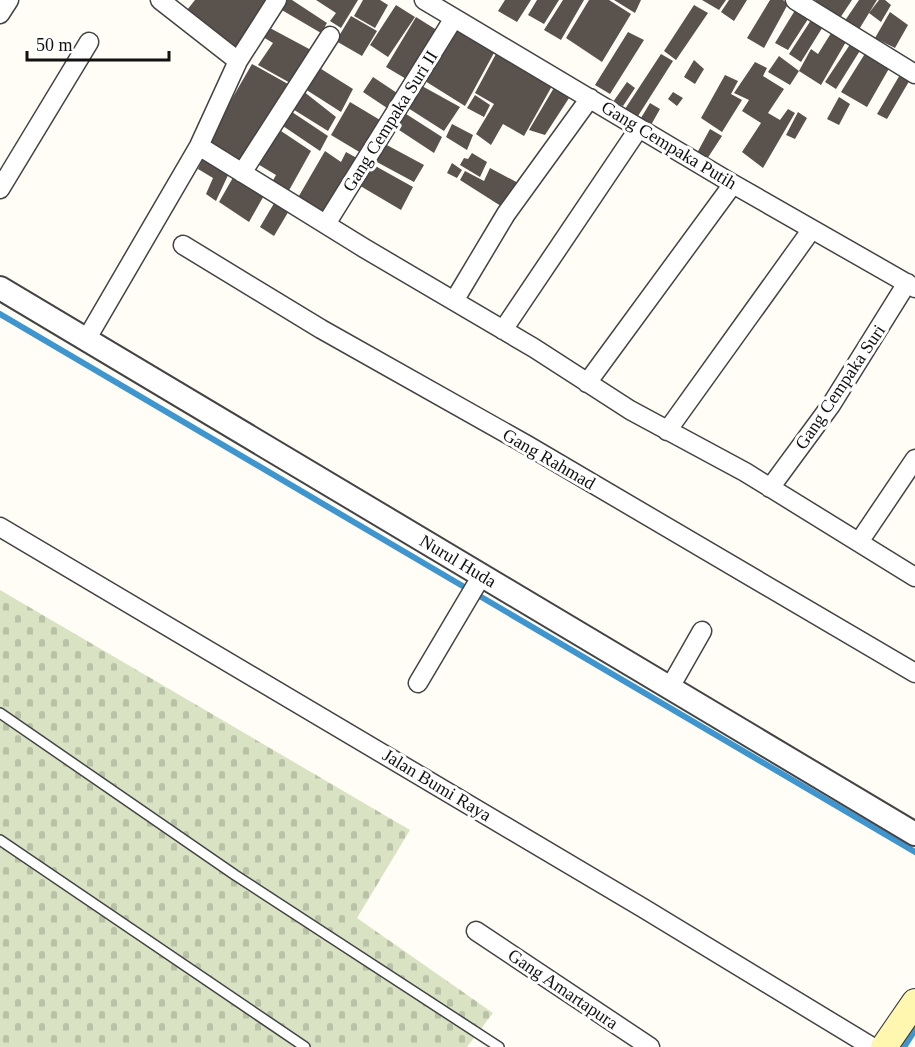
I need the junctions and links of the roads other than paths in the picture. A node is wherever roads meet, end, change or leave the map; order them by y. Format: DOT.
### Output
graph roads {
  1 [pos="9,0"];
  2 [pos="160,0"];
  3 [pos="277,0"];
  4 [pos="424,0"];
  5 [pos="795,0"];
  6 [pos="0,15"];
  7 [pos="454,18"];
  8 [pos="330,36"];
  9 [pos="89,42"];
  10 [pos="238,61"];
  11 [pos="915,74"];
  12 [pos="590,98"];
  13 [pos="639,128"];
  14 [pos="199,146"];
  15 [pos="242,173"];
  16 [pos="733,184"];
  17 [pos="0,189"];
  18 [pos="326,225"];
  19 [pos="812,229"];
  20 [pos="183,245"];
  21 [pos="911,286"];
  22 [pos="0,288"];
  23 [pos="454,301"];
  24 [pos="503,330"];
  25 [pos="86,340"];
  26 [pos="586,383"];
  27 [pos="667,431"];
  28 [pos="915,459"];
  29 [pos="770,488"];
  30 [pos="0,527"];
  31 [pos="859,542"];
  32 [pos="482,575"];
  33 [pos="915,577"];
  34 [pos="702,631"];
  35 [pos="915,673"];
  36 [pos="418,683"];
  37 [pos="669,689"];
  38 [pos="0,713"];
  39 [pos="915,834"];
  40 [pos="0,840"];
  41 [pos="476,931"];
  42 [pos="915,1002"];
  43 [pos="305,1047"];
  44 [pos="499,1047"];
  45 [pos="650,1047"];
  46 [pos="872,1047"];
  47 [pos="885,1047"];
  1 -- 6 [label="street"];
  2 -- 10 [label="street"];
  3 -- 10 [label="street"];
  4 -- 7 [label="street, Gang Cempaka Putih"];
  5 -- 11 [label="street"];
  7 -- 12 [label="street, Gang Cempaka Putih"];
  7 -- 18 [label="street, Gang Cempaka Suri II"];
  8 -- 15 [label="street"];
  9 -- 17 [label="street"];
  10 -- 14 [label="street"];
  12 -- 13 [label="street, Gang Cempaka Putih"];
  12 -- 23 [label="street"];
  13 -- 16 [label="street, Gang Cempaka Putih"];
  13 -- 24 [label="street"];
  14 -- 15 [label="street"];
  14 -- 25 [label="street"];
  15 -- 18 [label="street"];
  16 -- 19 [label="street, Gang Cempaka Putih"];
  16 -- 26 [label="street"];
  18 -- 23 [label="street"];
  19 -- 21 [label="street, Gang Cempaka Putih"];
  19 -- 27 [label="street"];
  20 -- 35 [label="street, Gang Rahmad"];
  21 -- 29 [label="street, Gang Cempaka Suri"];
  22 -- 25 [label="street, Nurul Huda"];
  23 -- 24 [label="street"];
  24 -- 26 [label="street"];
  25 -- 32 [label="street, Nurul Huda"];
  26 -- 27 [label="street"];
  27 -- 29 [label="street"];
  28 -- 31 [label="street"];
  29 -- 31 [label="street"];
  30 -- 46 [label="street, Jalan Bumi Raya"];
  31 -- 33 [label="street"];
  32 -- 36 [label="street"];
  32 -- 37 [label="street, Nurul Huda"];
  34 -- 37 [label="street"];
  37 -- 39 [label="street, Nurul Huda"];
  38 -- 44 [label="lane"];
  40 -- 43 [label="lane"];
  41 -- 45 [label="street, Gang Amartapura"];
  42 -- 47 [label="main road"];
}
